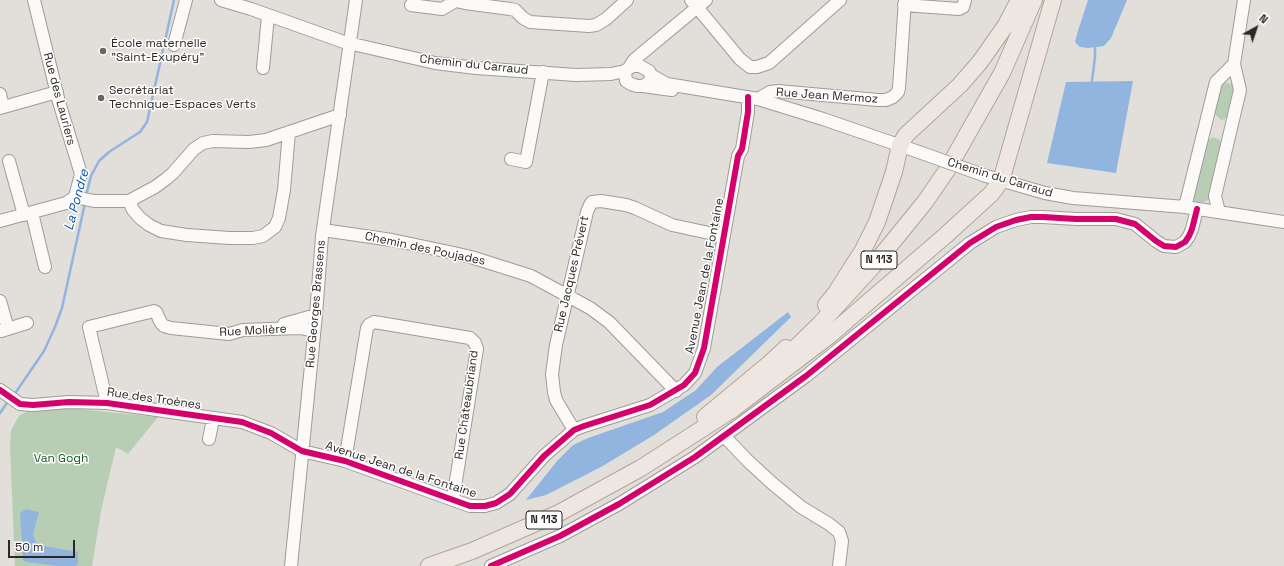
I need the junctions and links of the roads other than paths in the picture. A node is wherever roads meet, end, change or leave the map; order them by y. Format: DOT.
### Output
graph roads {
  1 [pos="34,0"];
  2 [pos="186,0"];
  3 [pos="221,0"];
  4 [pos="356,0"];
  5 [pos="627,0"];
  6 [pos="840,0"];
  7 [pos="965,0"];
  8 [pos="1019,0"];
  9 [pos="1034,0"];
  10 [pos="1053,0"];
  11 [pos="1244,0"];
  12 [pos="453,1"];
  13 [pos="698,3"];
  14 [pos="905,3"];
  15 [pos="411,5"];
  16 [pos="268,16"];
  17 [pos="664,36"];
  18 [pos="350,44"];
  19 [pos="174,45"];
  20 [pos="1234,64"];
  21 [pos="263,68"];
  22 [pos="627,69"];
  23 [pos="543,72"];
  24 [pos="650,73"];
  25 [pos="576,75"];
  26 [pos="631,84"];
  27 [pos="644,86"];
  28 [pos="57,92"];
  29 [pos="0,94"];
  30 [pos="724,94"];
  31 [pos="753,98"];
  32 [pos="2,108"];
  33 [pos="340,115"];
  34 [pos="289,132"];
  35 [pos="900,145"];
  36 [pos="511,159"];
  37 [pos="9,161"];
  38 [pos="994,178"];
  39 [pos="75,197"];
  40 [pos="129,201"];
  41 [pos="1191,208"];
  42 [pos="1219,212"];
  43 [pos="28,214"];
  44 [pos="0,221"];
  45 [pos="1284,222"];
  46 [pos="323,230"];
  47 [pos="724,236"];
  48 [pos="44,267"];
  49 [pos="568,295"];
  50 [pos="0,300"];
  51 [pos="316,315"];
  52 [pos="27,323"];
  53 [pos="275,329"];
  54 [pos="4,330"];
  55 [pos="314,331"];
  56 [pos="676,391"];
  57 [pos="2,392"];
  58 [pos="107,403"];
  59 [pos="213,419"];
  60 [pos="574,430"];
  61 [pos="724,436"];
  62 [pos="209,439"];
  63 [pos="302,451"];
  64 [pos="652,460"];
  65 [pos="345,461"];
  66 [pos="453,499"];
  67 [pos="291,566"];
  68 [pos="429,566"];
  69 [pos="491,566"];
  70 [pos="840,566"];
  1 -- 28 [label="street, Rue des Lauriers"];
  2 -- 19 [label="street"];
  3 -- 16 [label="street, Chemin du Carraud"];
  4 -- 18 [label="street, Rue Georges Brassens"];
  5 -- 12 [label="street"];
  6 -- 13 [label="street"];
  7 -- 14 [label="street"];
  8 -- 35 [label="main road"];
  9 -- 64 [label="main road, N 113"];
  10 -- 38 [label="main road"];
  11 -- 20 [label="street"];
  12 -- 15 [label="street"];
  13 -- 17 [label="street"];
  14 -- 31 [label="street, Rue Jean Mermoz"];
  16 -- 18 [label="street, Chemin du Carraud"];
  16 -- 21 [label="street"];
  17 -- 22 [label="street"];
  17 -- 24 [label="street"];
  18 -- 23 [label="street, Chemin du Carraud"];
  18 -- 33 [label="street, Rue Georges Brassens"];
  20 -- 41 [label="street"];
  20 -- 42 [label="street"];
  22 -- 24 [label="street, Chemin du Carraud"];
  22 -- 25 [label="street, Chemin du Carraud"];
  22 -- 26 [label="street"];
  23 -- 25 [label="street, Chemin du Carraud"];
  23 -- 36 [label="street"];
  24 -- 27 [label="street"];
  24 -- 30 [label="street, Chemin du Carraud"];
  25 -- 26 [label="street, Chemin du Carraud"];
  26 -- 27 [label="street, Chemin du Carraud"];
  27 -- 30 [label="street, Chemin du Carraud"];
  28 -- 32 [label="street"];
  28 -- 39 [label="street, Rue des Lauriers"];
  29 -- 32 [label="street"];
  30 -- 31 [label="street, Chemin du Carraud"];
  31 -- 35 [label="street, Chemin du Carraud"];
  31 -- 47 [label="street, Avenue Jean de la Fontaine"];
  33 -- 34 [label="street"];
  33 -- 46 [label="street, Rue Georges Brassens"];
  34 -- 40 [label="street"];
  34 -- 40 [label="street"];
  35 -- 38 [label="street, Chemin du Carraud, bridge"];
  35 -- 64 [label="main road"];
  37 -- 43 [label="street"];
  38 -- 41 [label="street, Chemin du Carraud"];
  38 -- 64 [label="main road"];
  39 -- 40 [label="street"];
  39 -- 43 [label="street"];
  41 -- 42 [label="street, Chemin du Carraud"];
  41 -- 61 [label="street"];
  42 -- 45 [label="street, Chemin du Carraud"];
  43 -- 44 [label="street"];
  43 -- 48 [label="street"];
  46 -- 49 [label="street, Chemin des Poujades"];
  46 -- 51 [label="street, Rue Georges Brassens"];
  47 -- 49 [label="street, Rue Jacques Prévert"];
  47 -- 56 [label="street, Avenue Jean de la Fontaine"];
  49 -- 56 [label="street, Chemin des Poujades"];
  49 -- 60 [label="street, Rue Jacques Prévert"];
  50 -- 54 [label="street"];
  51 -- 53 [label="street"];
  51 -- 55 [label="street, Rue Georges Brassens"];
  52 -- 54 [label="street"];
  53 -- 55 [label="street, Rue Molière"];
  53 -- 58 [label="street, Rue Molière"];
  55 -- 63 [label="street, Rue Georges Brassens"];
  56 -- 60 [label="street, Avenue Jean de la Fontaine"];
  57 -- 58 [label="street, Rue des Troènes"];
  58 -- 59 [label="street, Rue des Troènes"];
  59 -- 62 [label="street"];
  59 -- 63 [label="street, Rue des Troènes"];
  60 -- 66 [label="street, Avenue Jean de la Fontaine"];
  61 -- 69 [label="street"];
  61 -- 70 [label="street"];
  63 -- 65 [label="street, Avenue Jean de la Fontaine"];
  63 -- 67 [label="street, Rue Georges Brassens"];
  64 -- 68 [label="main road, N 113"];
  65 -- 66 [label="street, Avenue Jean de la Fontaine"];
  65 -- 66 [label="street, Rue Châteaubriand"];
}
